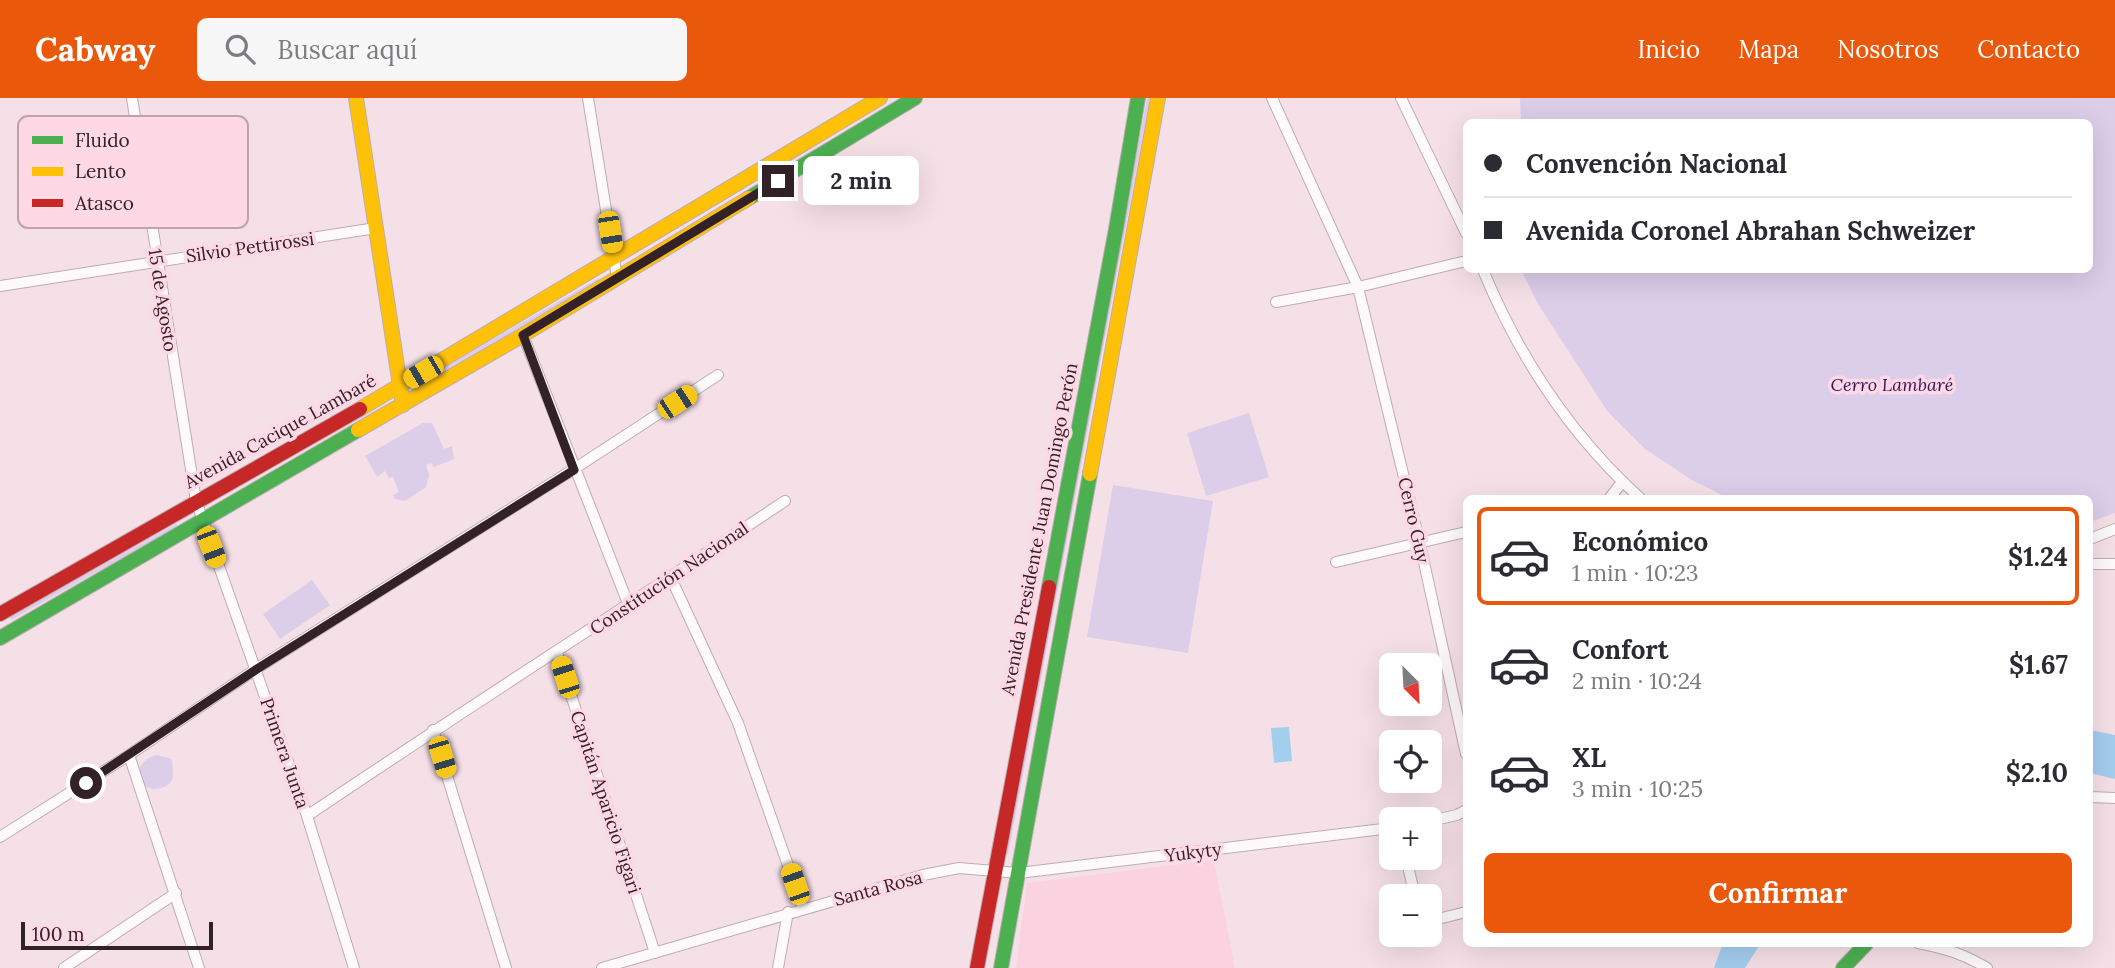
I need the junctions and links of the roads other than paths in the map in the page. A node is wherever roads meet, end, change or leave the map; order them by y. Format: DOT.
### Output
graph roads {
  1 [pos="132,98"];
  2 [pos="356,98"];
  3 [pos="588,98"];
  4 [pos="880,98"];
  5 [pos="915,98"];
  6 [pos="1138,98"];
  7 [pos="1158,98"];
  8 [pos="1272,98"];
  9 [pos="1401,98"];
  10 [pos="135,116"];
  11 [pos="1463,227"];
  12 [pos="152,228"];
  13 [pos="376,228"];
  14 [pos="1116,229"];
  15 [pos="1134,236"];
  16 [pos="614,258"];
  17 [pos="157,261"];
  18 [pos="1463,262"];
  19 [pos="1484,273"];
  20 [pos="617,278"];
  21 [pos="0,286"];
  22 [pos="1358,287"];
  23 [pos="1276,302"];
  24 [pos="523,335"];
  25 [pos="718,375"];
  26 [pos="400,386"];
  27 [pos="403,405"];
  28 [pos="574,470"];
  29 [pos="1622,482"];
  30 [pos="1612,495"];
  31 [pos="1637,495"];
  32 [pos="195,501"];
  33 [pos="785,501"];
  34 [pos="201,523"];
  35 [pos="2115,529"];
  36 [pos="1463,533"];
  37 [pos="2093,538"];
  38 [pos="1420,544"];
  39 [pos="1336,562"];
  40 [pos="2093,564"];
  41 [pos="2115,564"];
  42 [pos="671,578"];
  43 [pos="629,606"];
  44 [pos="0,614"];
  45 [pos="0,638"];
  46 [pos="557,652"];
  47 [pos="257,669"];
  48 [pos="433,730"];
  49 [pos="1463,740"];
  50 [pos="129,755"];
  51 [pos="2093,797"];
  52 [pos="2115,798"];
  53 [pos="1463,812"];
  54 [pos="307,816"];
  55 [pos="1442,818"];
  56 [pos="1379,829"];
  57 [pos="0,837"];
  58 [pos="995,870"];
  59 [pos="1019,873"];
  60 [pos="176,893"];
  61 [pos="803,908"];
  62 [pos="788,912"];
  63 [pos="1463,913"];
  64 [pos="1442,918"];
  65 [pos="1863,947"];
  66 [pos="1939,947"];
  67 [pos="655,953"];
  68 [pos="64,968"];
  69 [pos="199,968"];
  70 [pos="354,968"];
  71 [pos="506,968"];
  72 [pos="602,968"];
  73 [pos="778,968"];
  74 [pos="977,968"];
  75 [pos="1001,968"];
  76 [pos="1843,968"];
  77 [pos="1987,968"];
  1 -- 10 [label="street, 15 de Agosto"];
  2 -- 13 [label="main road"];
  3 -- 16 [label="street"];
  4 -- 16 [label="main road, Avenida Cacique Lambaré"];
  5 -- 20 [label="main road"];
  6 -- 14 [label="main road, Avenida Presidente Juan Domingo Perón"];
  7 -- 15 [label="main road"];
  8 -- 22 [label="street, Cerro Guy"];
  9 -- 11 [label="street"];
  12 -- 17 [label="street, 15 de Agosto"];
  13 -- 17 [label="street, Silvio Pettirossi"];
  13 -- 26 [label="main road"];
  14 -- 15 [label="main road"];
  14 -- 58 [label="main road, Avenida Presidente Juan Domingo Perón"];
  15 -- 59 [label="main road"];
  16 -- 20 [label="street"];
  16 -- 26 [label="main road, Avenida Cacique Lambaré"];
  17 -- 21 [label="street, Silvio Pettirossi"];
  17 -- 32 [label="street, 15 de Agosto"];
  18 -- 22 [label="street"];
  19 -- 29 [label="street"];
  20 -- 24 [label="main road"];
  22 -- 23 [label="street"];
  22 -- 38 [label="street, Cerro Guy"];
  24 -- 27 [label="main road"];
  24 -- 28 [label="street"];
  25 -- 28 [label="street"];
  26 -- 27 [label="main road"];
  26 -- 32 [label="main road, Avenida Cacique Lambaré"];
  27 -- 34 [label="main road"];
  28 -- 43 [label="street"];
  28 -- 47 [label="street"];
  29 -- 30 [label="street"];
  29 -- 31 [label="street"];
  32 -- 34 [label="street, Primera Junta"];
  32 -- 44 [label="main road, Avenida Cacique Lambaré"];
  33 -- 42 [label="street, Constitución Nacional"];
  34 -- 45 [label="main road"];
  34 -- 47 [label="street, Primera Junta"];
  35 -- 37 [label="street"];
  36 -- 38 [label="street"];
  38 -- 39 [label="street"];
  38 -- 49 [label="street, Cerro Guy"];
  40 -- 41 [label="street"];
  42 -- 43 [label="street, Constitución Nacional"];
  42 -- 61 [label="street"];
  43 -- 46 [label="street, Constitución Nacional"];
  46 -- 48 [label="street, Constitución Nacional"];
  46 -- 67 [label="street, Capitán Aparicio Figari"];
  47 -- 50 [label="street"];
  47 -- 54 [label="street, Primera Junta"];
  48 -- 54 [label="street, Constitución Nacional"];
  48 -- 71 [label="street"];
  50 -- 57 [label="street"];
  50 -- 60 [label="street"];
  51 -- 52 [label="street"];
  53 -- 55 [label="street"];
  54 -- 70 [label="street, Primera Junta"];
  56 -- 59 [label="street, Yukyty"];
  58 -- 59 [label="street, Yukyty"];
  58 -- 61 [label="street, Santa Rosa"];
  58 -- 74 [label="main road, Avenida Presidente Juan Domingo Perón"];
  59 -- 75 [label="main road"];
  60 -- 68 [label="street"];
  60 -- 69 [label="street"];
  61 -- 62 [label="street, Santa Rosa"];
  62 -- 67 [label="street, Santa Rosa"];
  62 -- 73 [label="street"];
  63 -- 64 [label="street"];
  65 -- 76 [label="main road"];
  66 -- 77 [label="street"];
  67 -- 72 [label="street, Santa Rosa"];
}
